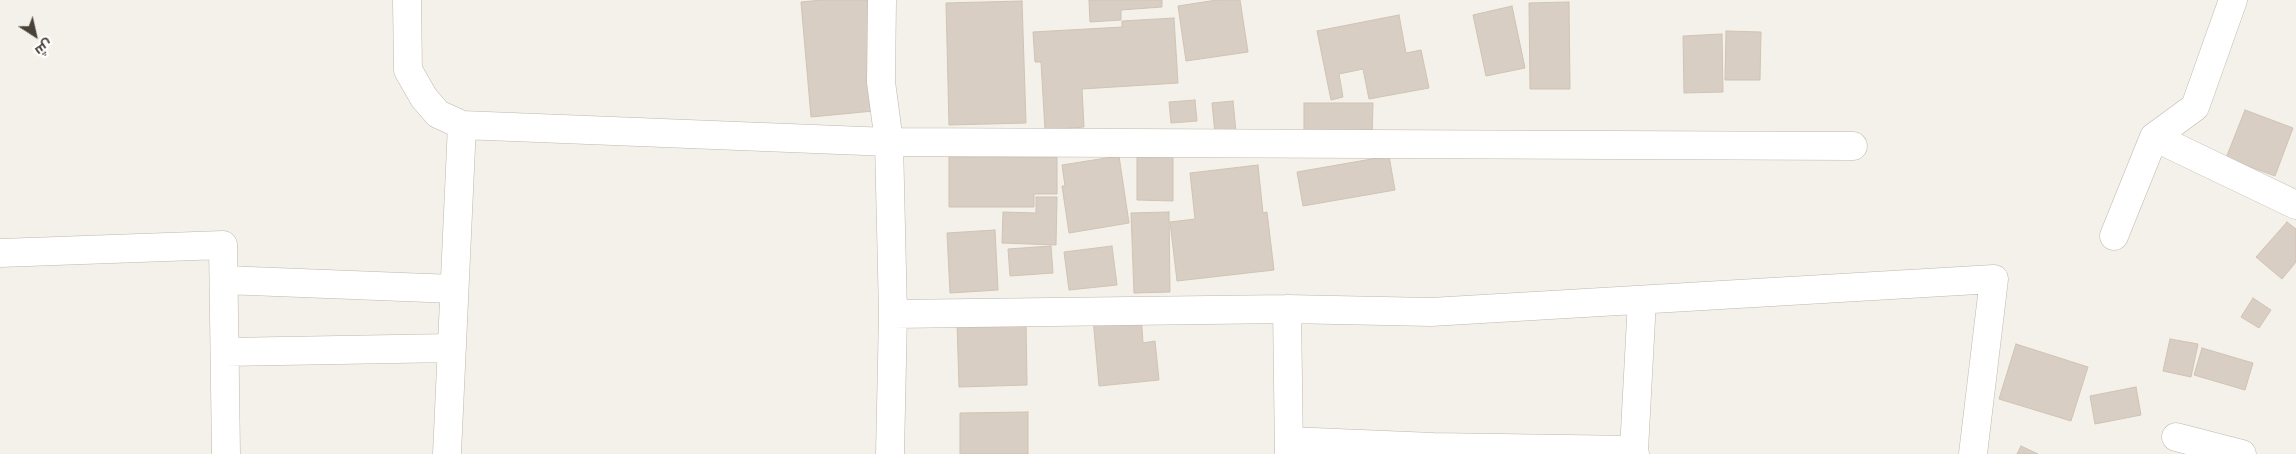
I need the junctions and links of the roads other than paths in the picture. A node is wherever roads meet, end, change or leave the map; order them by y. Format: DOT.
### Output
graph roads {
  1 [pos="406,0"];
  2 [pos="882,0"];
  3 [pos="2233,0"];
  4 [pos="462,124"];
  5 [pos="2154,137"];
  6 [pos="889,142"];
  7 [pos="1853,146"];
  8 [pos="2296,205"];
  9 [pos="2114,236"];
  10 [pos="0,253"];
  11 [pos="224,280"];
  12 [pos="454,289"];
  13 [pos="1642,300"];
  14 [pos="1286,309"];
  15 [pos="893,314"];
  16 [pos="452,348"];
  17 [pos="225,352"];
  18 [pos="2176,436"];
  19 [pos="1289,448"];
  20 [pos="1634,452"];
  21 [pos="226,454"];
  22 [pos="447,454"];
  23 [pos="890,454"];
  24 [pos="1974,454"];
  25 [pos="2242,454"];
  1 -- 4 [label="street"];
  2 -- 6 [label="street"];
  3 -- 5 [label="street"];
  4 -- 6 [label="street"];
  4 -- 12 [label="street"];
  5 -- 8 [label="street"];
  5 -- 9 [label="street"];
  6 -- 7 [label="street"];
  6 -- 15 [label="street"];
  10 -- 11 [label="street"];
  11 -- 12 [label="street"];
  11 -- 17 [label="street"];
  12 -- 16 [label="street"];
  13 -- 14 [label="street"];
  13 -- 20 [label="street"];
  13 -- 24 [label="street"];
  14 -- 15 [label="street"];
  14 -- 19 [label="street"];
  15 -- 23 [label="street"];
  16 -- 17 [label="street"];
  16 -- 22 [label="street"];
  17 -- 21 [label="street"];
  18 -- 25 [label="street"];
  19 -- 20 [label="street"];
}
